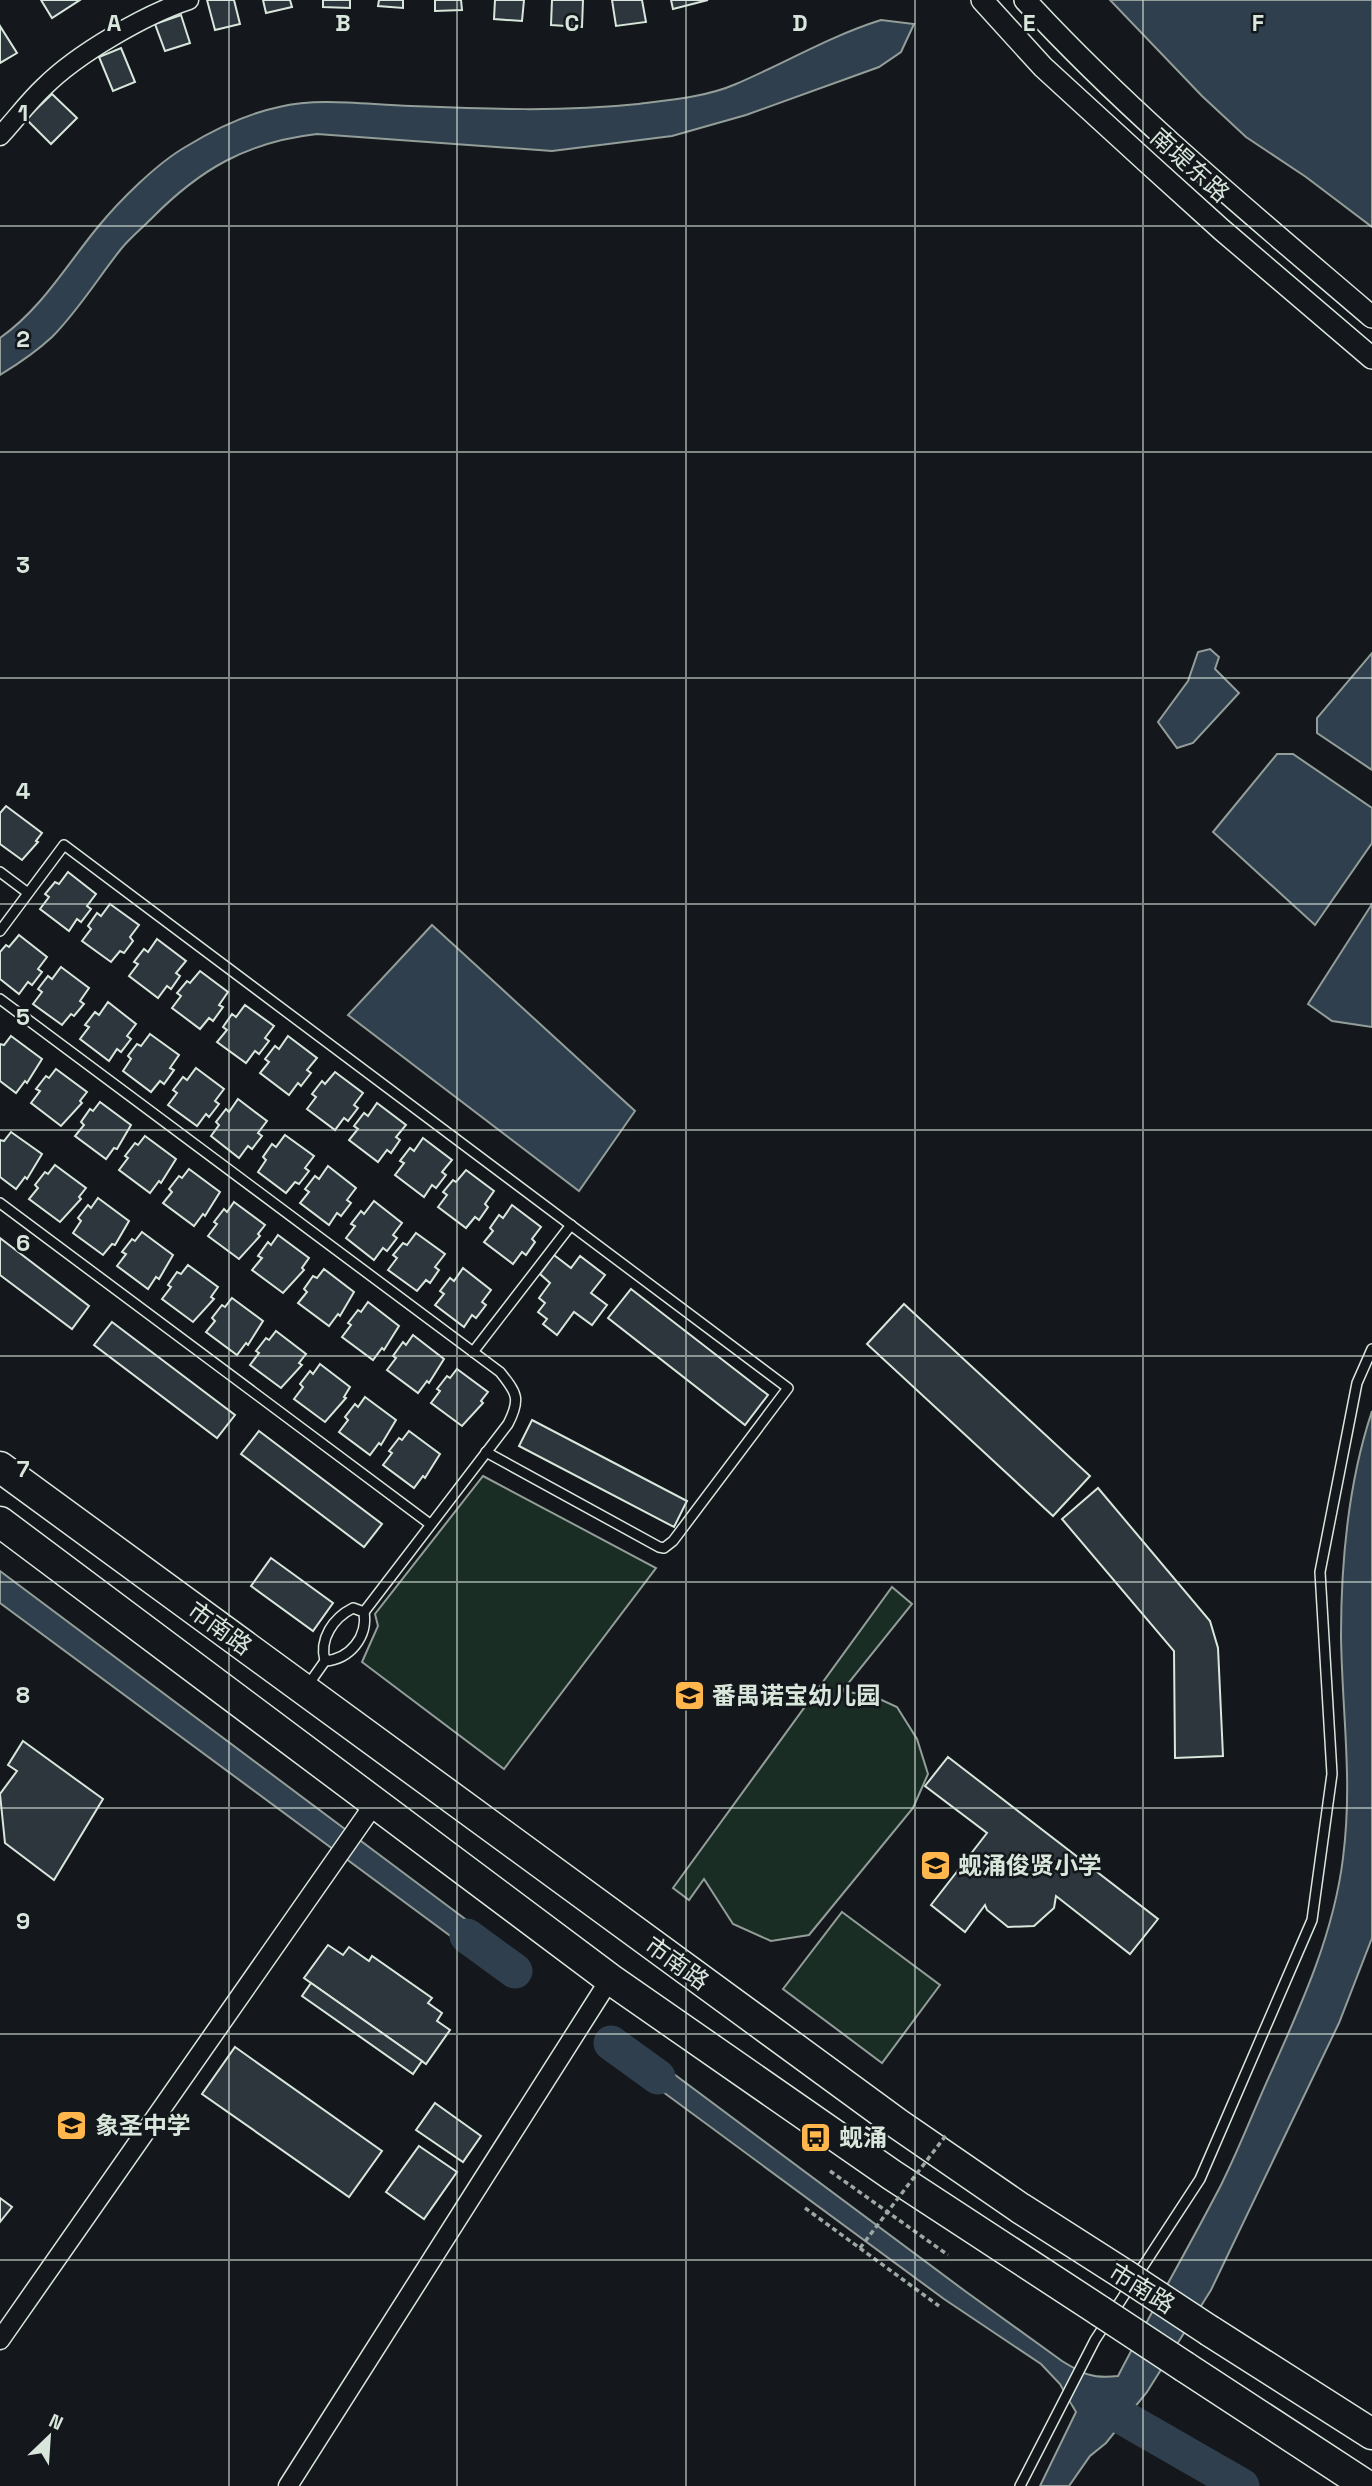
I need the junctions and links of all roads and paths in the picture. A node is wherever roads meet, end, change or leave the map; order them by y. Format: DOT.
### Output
graph roads {
  1 [pos="189,0"];
  2 [pos="982,0"];
  3 [pos="1025,0"];
  4 [pos="0,136"];
  5 [pos="1372,317"];
  6 [pos="1372,358"];
  7 [pos="0,872"];
  8 [pos="28,893"];
  9 [pos="0,931"];
  10 [pos="0,999"];
  11 [pos="0,1203"];
  12 [pos="571,1225"];
  13 [pos="1372,1349"];
  14 [pos="473,1352"];
  15 [pos="486,1452"];
  16 [pos="0,1467"];
  17 [pos="0,1522"];
  18 [pos="430,1524"];
  19 [pos="364,1612"];
  20 [pos="325,1661"];
  21 [pos="304,1690"];
  22 [pos="366,1815"];
  23 [pos="610,1979"];
  24 [pos="947,2134"];
  25 [pos="830,2171"];
  26 [pos="805,2208"];
  27 [pos="887,2212"];
  28 [pos="860,2248"];
  29 [pos="948,2255"];
  30 [pos="939,2306"];
  31 [pos="0,2340"];
  32 [pos="1372,2434"];
  33 [pos="288,2486"];
  34 [pos="1020,2486"];
  35 [pos="1367,2486"];
  1 -- 4 [label="street"];
  2 -- 6 [label="street, 南堤东路"];
  3 -- 5 [label="street, 南堤东路"];
  7 -- 8 [label="lane"];
  8 -- 9 [label="lane"];
  8 -- 12 [label="lane"];
  10 -- 14 [label="lane"];
  11 -- 18 [label="lane"];
  12 -- 14 [label="lane"];
  12 -- 15 [label="lane"];
  13 -- 34 [label="lane"];
  14 -- 15 [label="lane"];
  15 -- 18 [label="lane"];
  16 -- 21 [label="highway, 市南路"];
  17 -- 22 [label="highway, 市南路"];
  18 -- 19 [label="lane"];
  19 -- 20 [label="lane"];
  19 -- 20 [label="lane"];
  20 -- 21 [label="lane"];
  21 -- 32 [label="highway, 市南路, bridge"];
  22 -- 23 [label="highway, 市南路"];
  22 -- 31 [label="street"];
  23 -- 33 [label="street"];
  23 -- 35 [label="highway, 市南路, bridge"];
  24 -- 27 [label="path, bridge"];
  25 -- 27 [label="path"];
  26 -- 28 [label="path"];
  27 -- 28 [label="path, bridge"];
  27 -- 29 [label="path"];
  28 -- 30 [label="path"];
}
